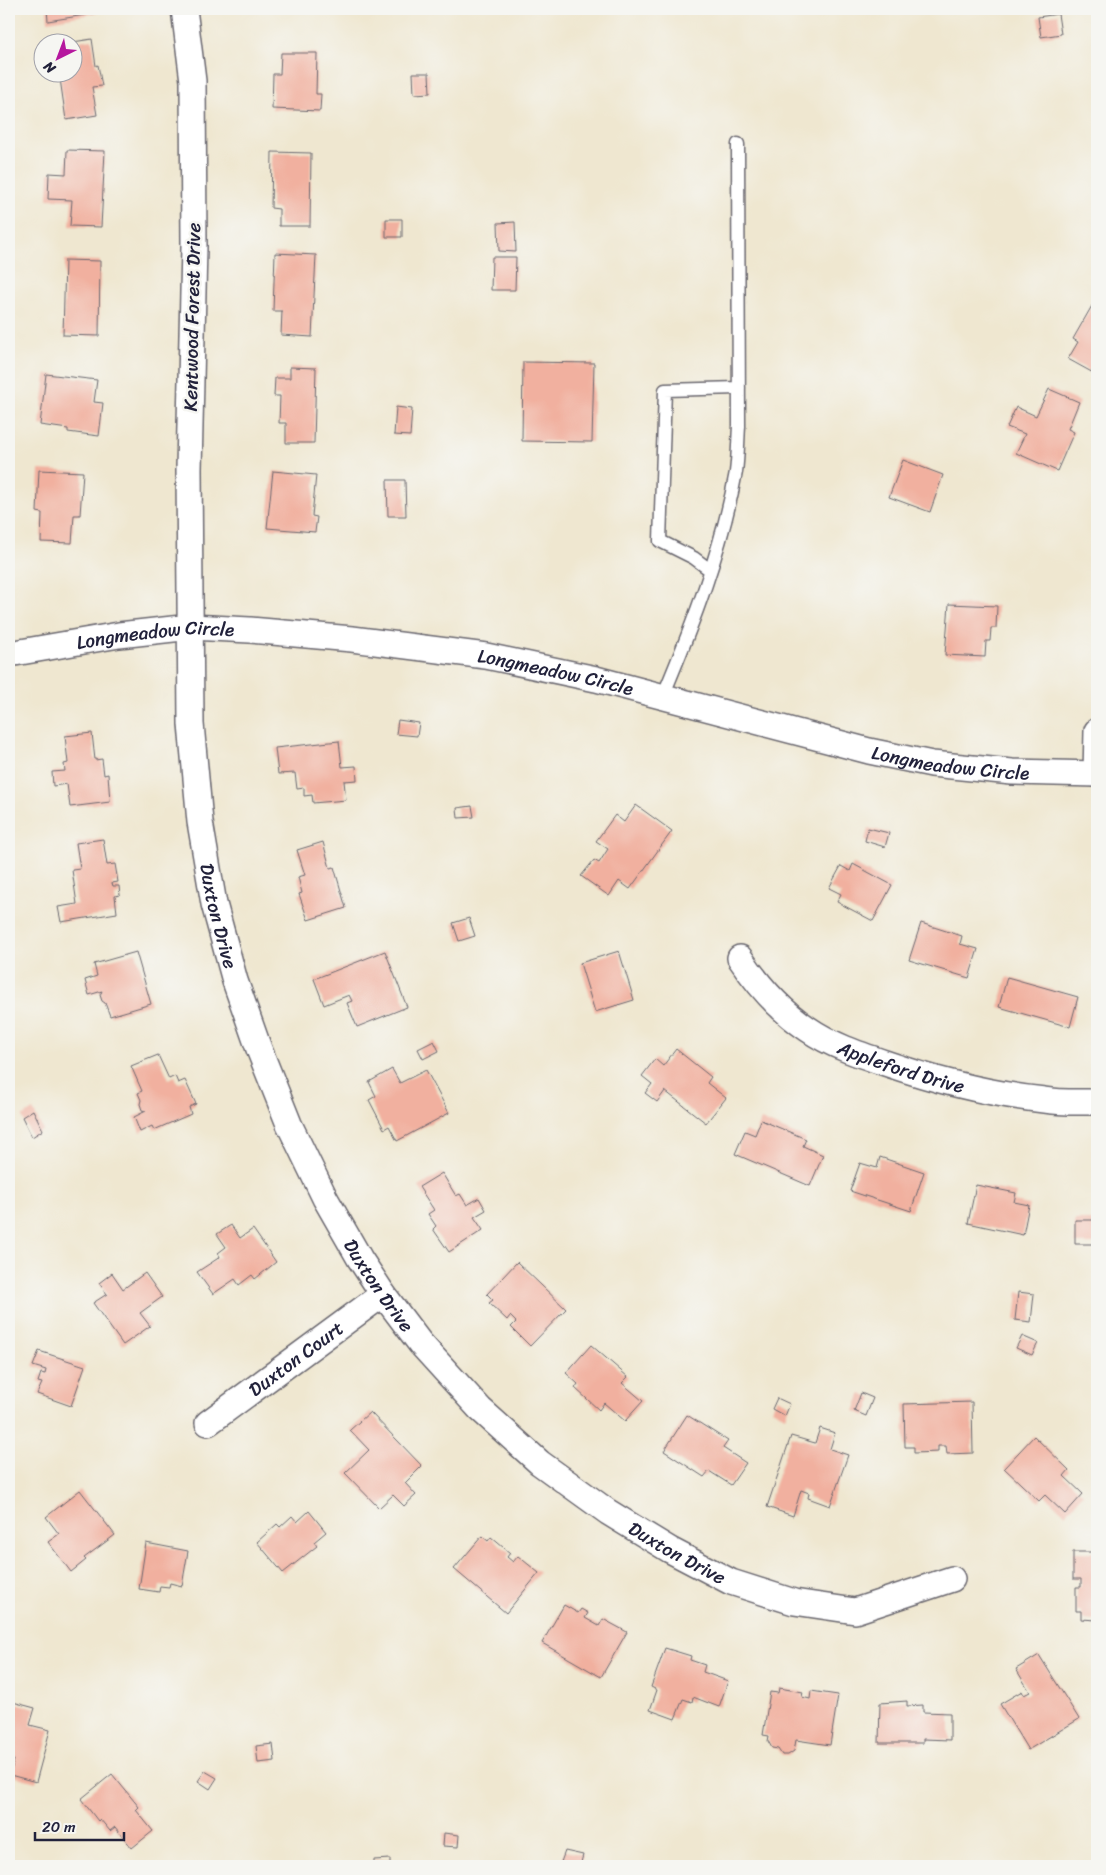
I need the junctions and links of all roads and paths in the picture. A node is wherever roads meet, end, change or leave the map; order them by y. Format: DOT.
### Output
graph roads {
  1 [pos="184,9"];
  2 [pos="738,144"];
  3 [pos="739,388"];
  4 [pos="710,570"];
  5 [pos="191,626"];
  6 [pos="9,654"];
  7 [pos="663,696"];
  8 [pos="1097,731"];
  9 [pos="1097,774"];
  10 [pos="740,958"];
  11 [pos="1097,1102"];
  12 [pos="383,1294"];
  13 [pos="208,1423"];
  14 [pos="952,1579"];
  1 -- 5 [label="street, Kentwood Forest Drive"];
  2 -- 3 [label="lane"];
  3 -- 4 [label="lane"];
  3 -- 4 [label="lane"];
  4 -- 7 [label="lane"];
  5 -- 6 [label="street, Longmeadow Circle"];
  5 -- 7 [label="street, Longmeadow Circle"];
  5 -- 12 [label="street, Duxton Drive"];
  7 -- 9 [label="street, Longmeadow Circle"];
  8 -- 9 [label="street"];
  10 -- 11 [label="street, Appleford Drive"];
  12 -- 13 [label="street, Duxton Court"];
  12 -- 14 [label="street, Duxton Drive"];
}
